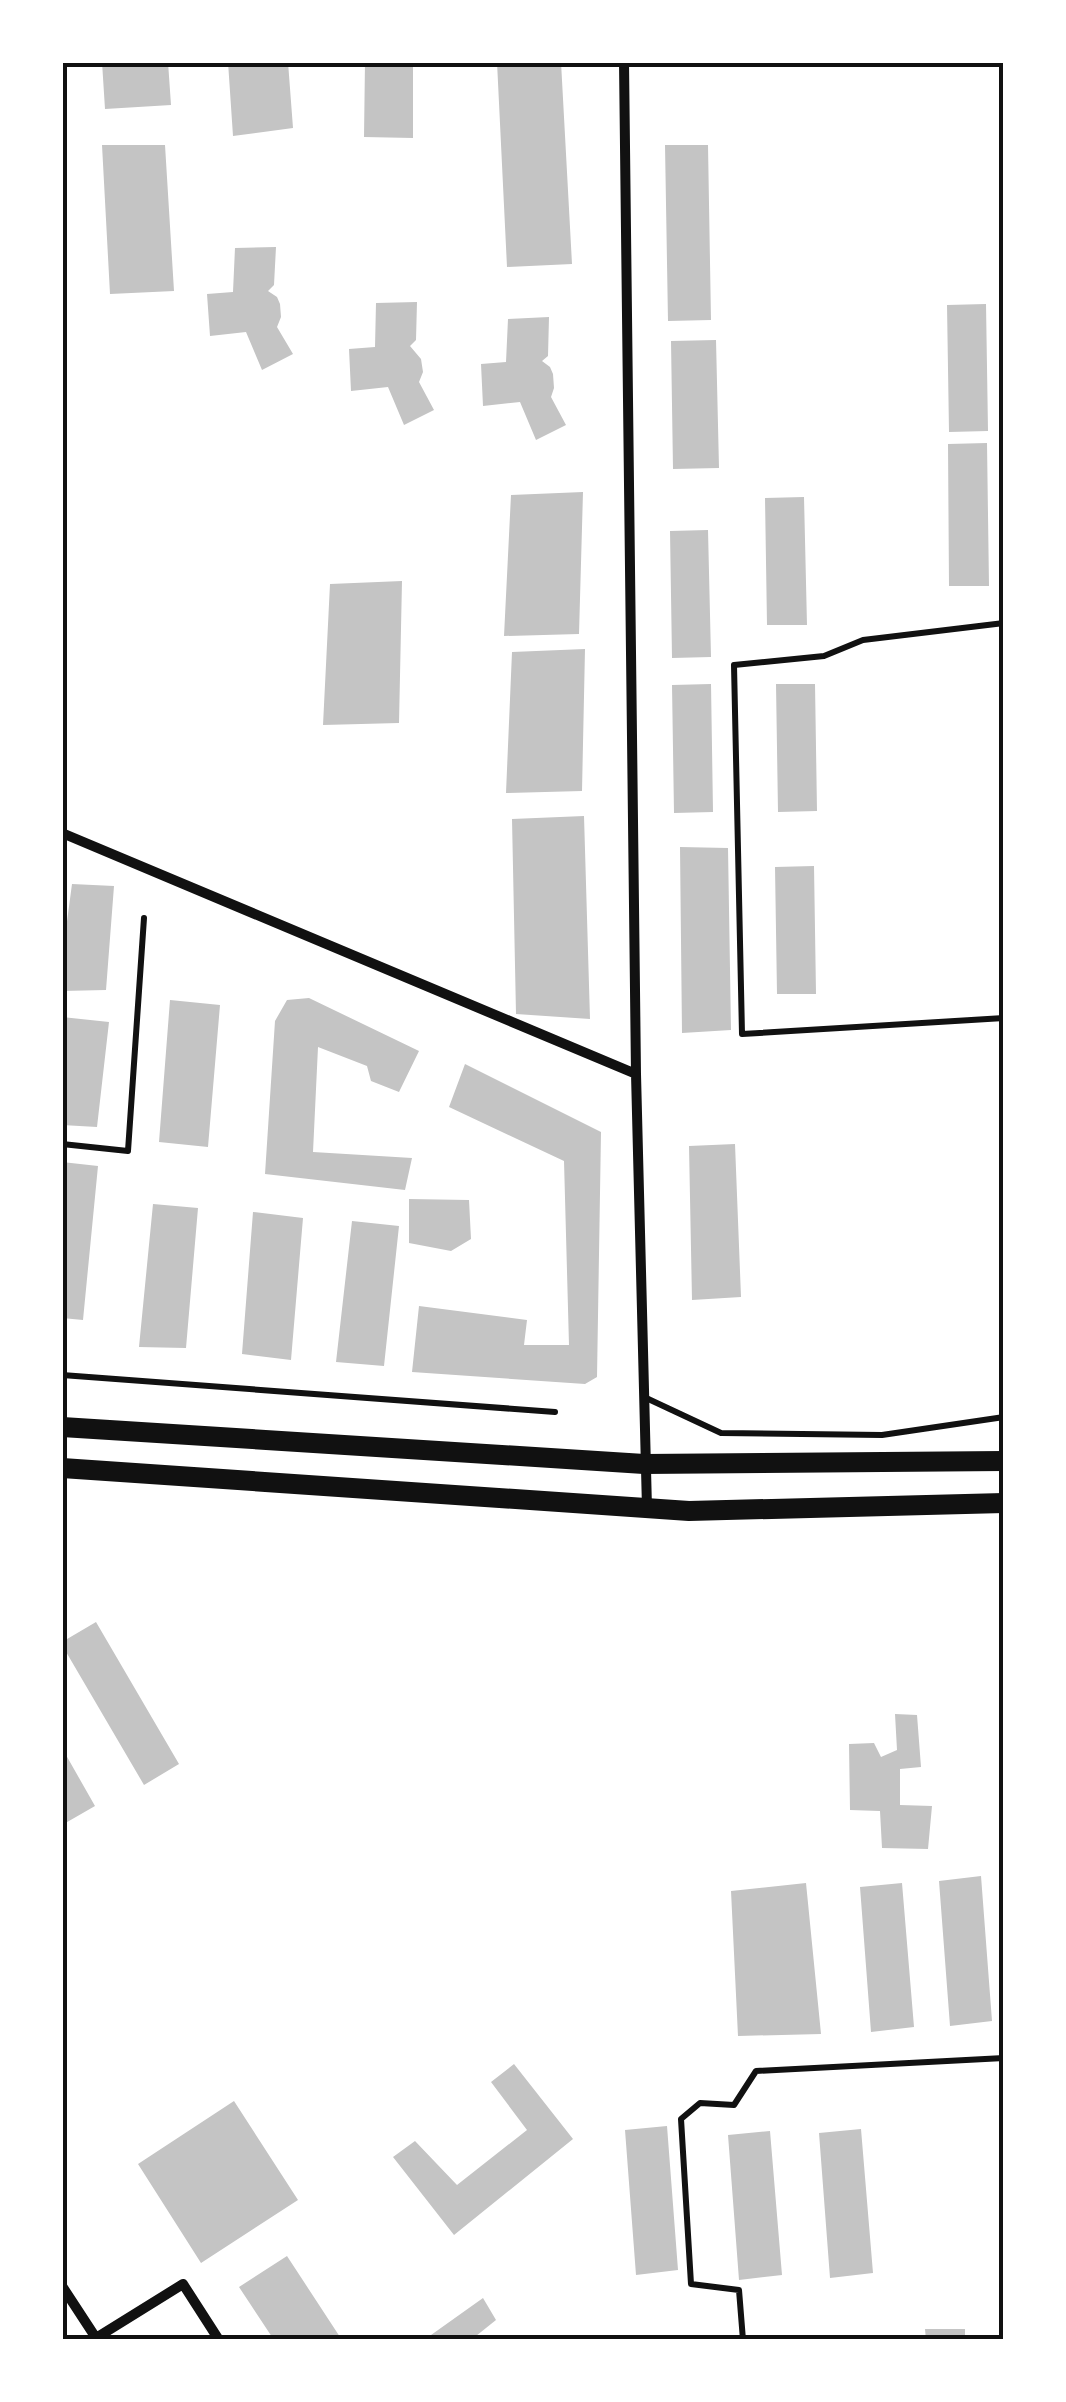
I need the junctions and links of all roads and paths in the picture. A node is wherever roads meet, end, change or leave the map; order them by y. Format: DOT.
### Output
graph roads {
  1 [pos="624,62"];
  2 [pos="1004,623"];
  3 [pos="62,833"];
  4 [pos="144,918"];
  5 [pos="1004,1018"];
  6 [pos="636,1074"];
  7 [pos="62,1144"];
  8 [pos="62,1375"];
  9 [pos="643,1397"];
  10 [pos="554,1412"];
  11 [pos="1004,1418"];
  12 [pos="62,1427"];
  13 [pos="1004,1461"];
  14 [pos="644,1464"];
  15 [pos="62,1468"];
  16 [pos="1004,1503"];
  17 [pos="647,1508"];
  18 [pos="1004,2058"];
  19 [pos="62,2286"];
  20 [pos="96,2339"];
  21 [pos="220,2340"];
  22 [pos="744,2340"];
  1 -- 6 [label="street"];
  2 -- 5 [label="lane"];
  3 -- 6 [label="street"];
  4 -- 7 [label="lane"];
  6 -- 9 [label="street"];
  8 -- 10 [label="lane"];
  9 -- 11 [label="lane"];
  9 -- 14 [label="street"];
  12 -- 14 [label="main road"];
  13 -- 14 [label="main road"];
  14 -- 17 [label="street"];
  15 -- 17 [label="main road"];
  16 -- 17 [label="main road"];
  18 -- 22 [label="lane"];
  19 -- 20 [label="street"];
  20 -- 21 [label="street"];
}
